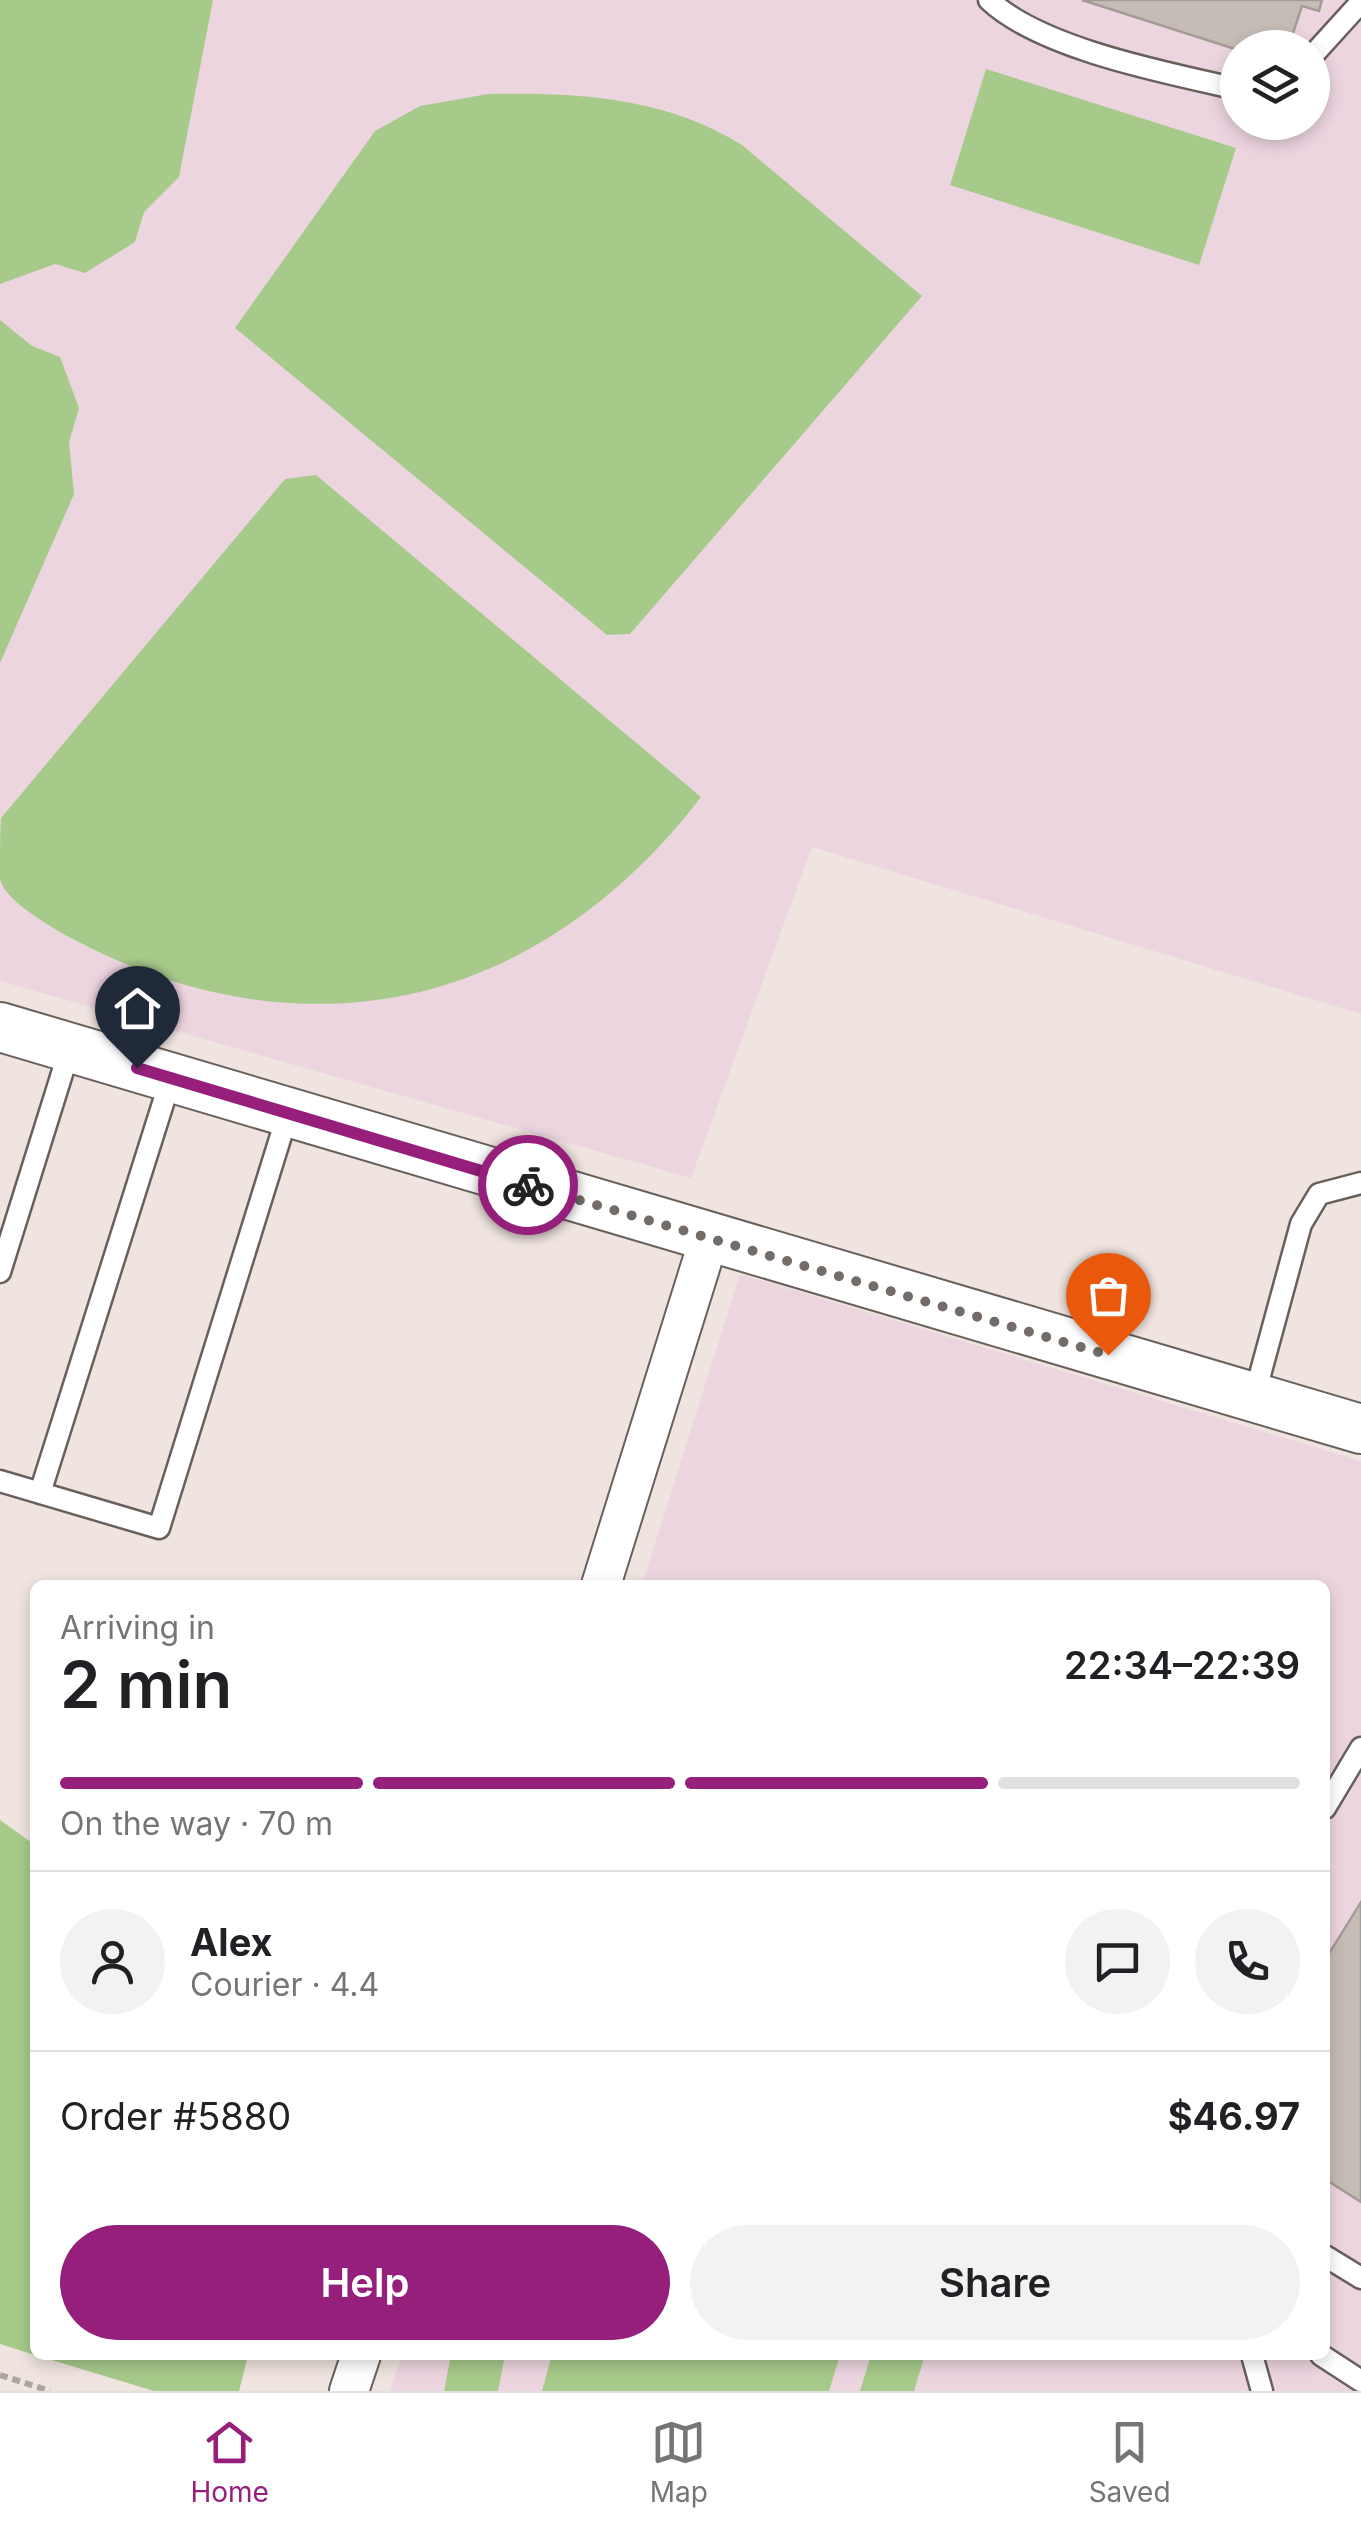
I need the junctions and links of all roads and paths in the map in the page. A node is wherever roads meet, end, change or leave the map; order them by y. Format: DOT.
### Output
graph roads {
  1 [pos="989,0"];
  2 [pos="1361,2"];
  3 [pos="1330,36"];
  4 [pos="1220,85"];
  5 [pos="0,1027"];
  6 [pos="70,1048"];
  7 [pos="171,1078"];
  8 [pos="288,1113"];
  9 [pos="1361,1182"];
  10 [pos="709,1239"];
  11 [pos="0,1272"];
  12 [pos="1254,1397"];
  13 [pos="1361,1428"];
  14 [pos="0,1481"];
  15 [pos="40,1493"];
  16 [pos="603,1580"];
  17 [pos="1361,1748"];
  18 [pos="1330,1800"];
  19 [pos="1330,2259"];
  20 [pos="1361,2278"];
  21 [pos="358,2360"];
  22 [pos="1253,2360"];
  23 [pos="1328,2360"];
  24 [pos="0,2375"];
  25 [pos="1361,2382"];
  26 [pos="50,2391"];
  27 [pos="349,2391"];
  28 [pos="1262,2391"];
  1 -- 4 [label="lane"];
  2 -- 3 [label="lane"];
  5 -- 6 [label="street"];
  6 -- 7 [label="street"];
  6 -- 11 [label="lane"];
  7 -- 8 [label="street"];
  7 -- 15 [label="lane"];
  8 -- 10 [label="street"];
  8 -- 15 [label="lane"];
  9 -- 12 [label="lane"];
  10 -- 12 [label="street"];
  10 -- 16 [label="street"];
  12 -- 13 [label="street"];
  14 -- 15 [label="lane"];
  17 -- 18 [label="lane"];
  19 -- 20 [label="lane"];
  21 -- 27 [label="street"];
  22 -- 28 [label="lane"];
  23 -- 25 [label="lane"];
  24 -- 26 [label="path"];
}
